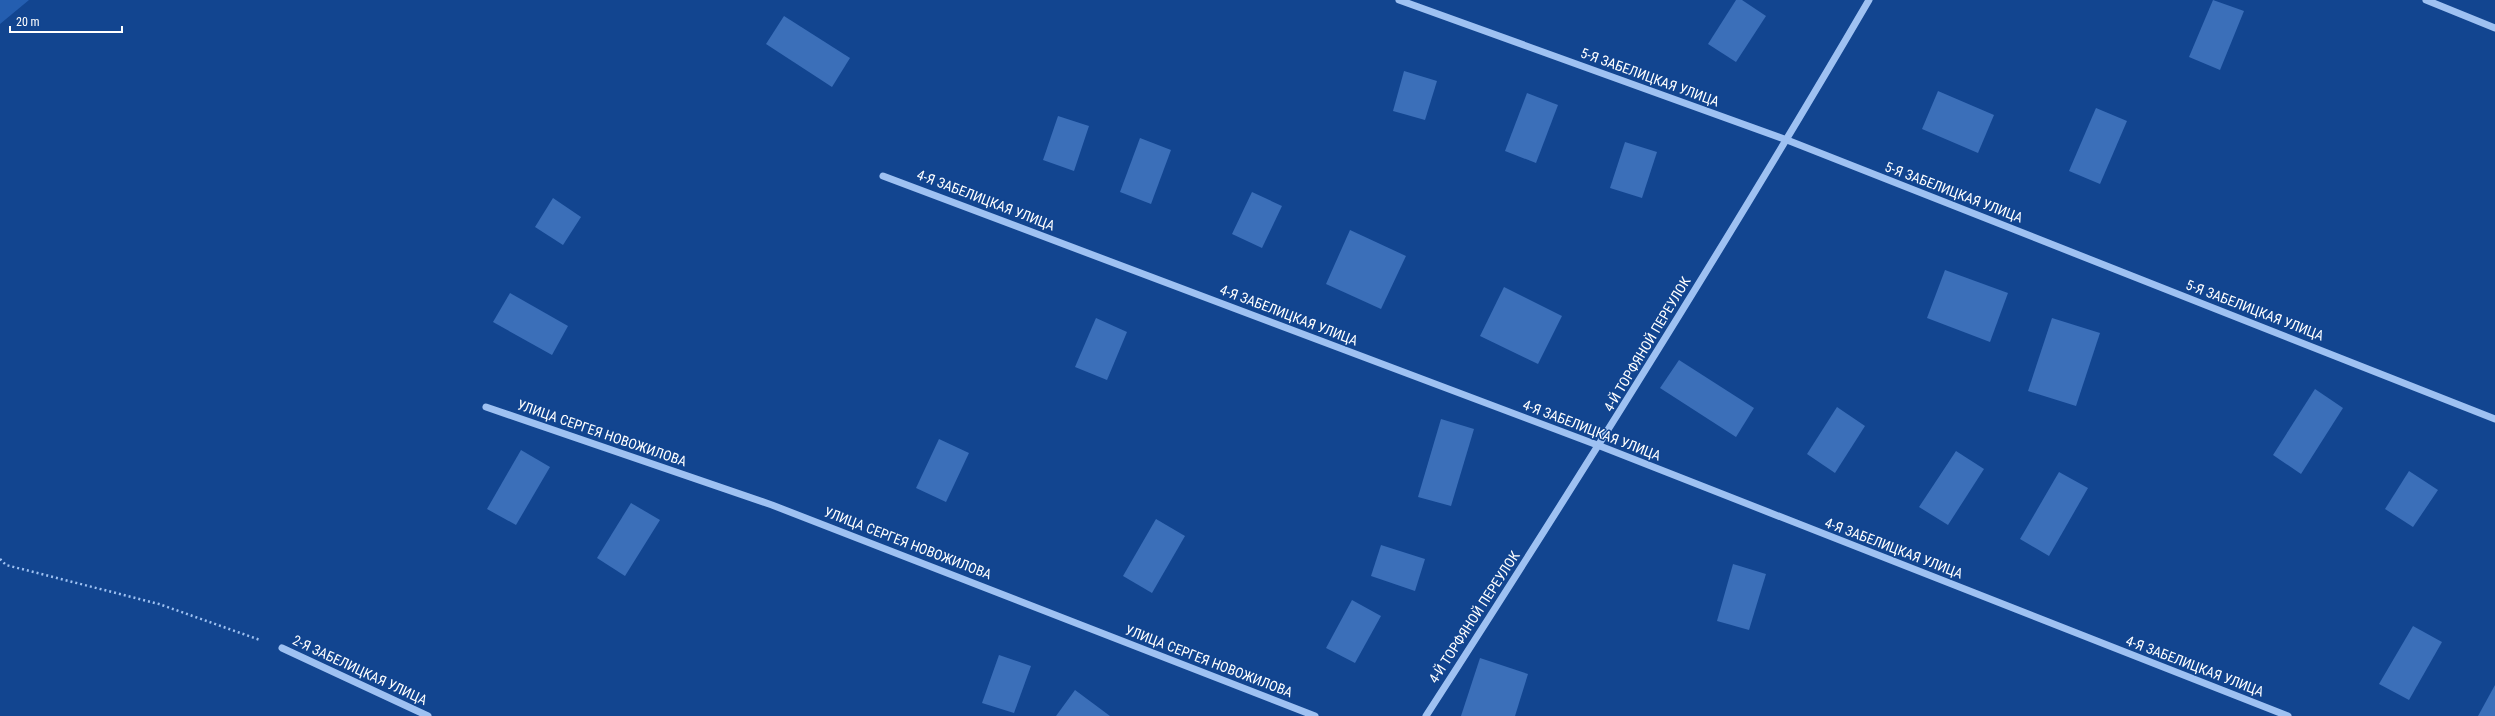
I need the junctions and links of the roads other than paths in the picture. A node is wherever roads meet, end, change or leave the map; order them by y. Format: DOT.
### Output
graph roads {
  1 [pos="1399,0"];
  2 [pos="1869,0"];
  3 [pos="2426,0"];
  4 [pos="2495,28"];
  5 [pos="1787,140"];
  6 [pos="883,176"];
  7 [pos="486,407"];
  8 [pos="2495,419"];
  9 [pos="1600,446"];
  10 [pos="282,648"];
  11 [pos="428,716"];
  12 [pos="1315,716"];
  13 [pos="1426,716"];
  14 [pos="2288,716"];
  1 -- 5 [label="street, 5-Я ЗАБЕЛИЦКАЯ УЛИЦА"];
  2 -- 5 [label="street, 4-Й ТОРФЯНОЙ ПЕРЕУЛОК"];
  3 -- 4 [label="street"];
  5 -- 8 [label="street, 5-Я ЗАБЕЛИЦКАЯ УЛИЦА"];
  5 -- 9 [label="street, 4-Й ТОРФЯНОЙ ПЕРЕУЛОК"];
  6 -- 9 [label="street, 4-Я ЗАБЕЛИЦКАЯ УЛИЦА"];
  7 -- 12 [label="street, УЛИЦА СЕРГЕЯ НОВОЖИЛОВА"];
  9 -- 13 [label="street, 4-Й ТОРФЯНОЙ ПЕРЕУЛОК"];
  9 -- 14 [label="street, 4-Я ЗАБЕЛИЦКАЯ УЛИЦА"];
  10 -- 11 [label="street, 2-Я ЗАБЕЛИЦКАЯ УЛИЦА"];
}
